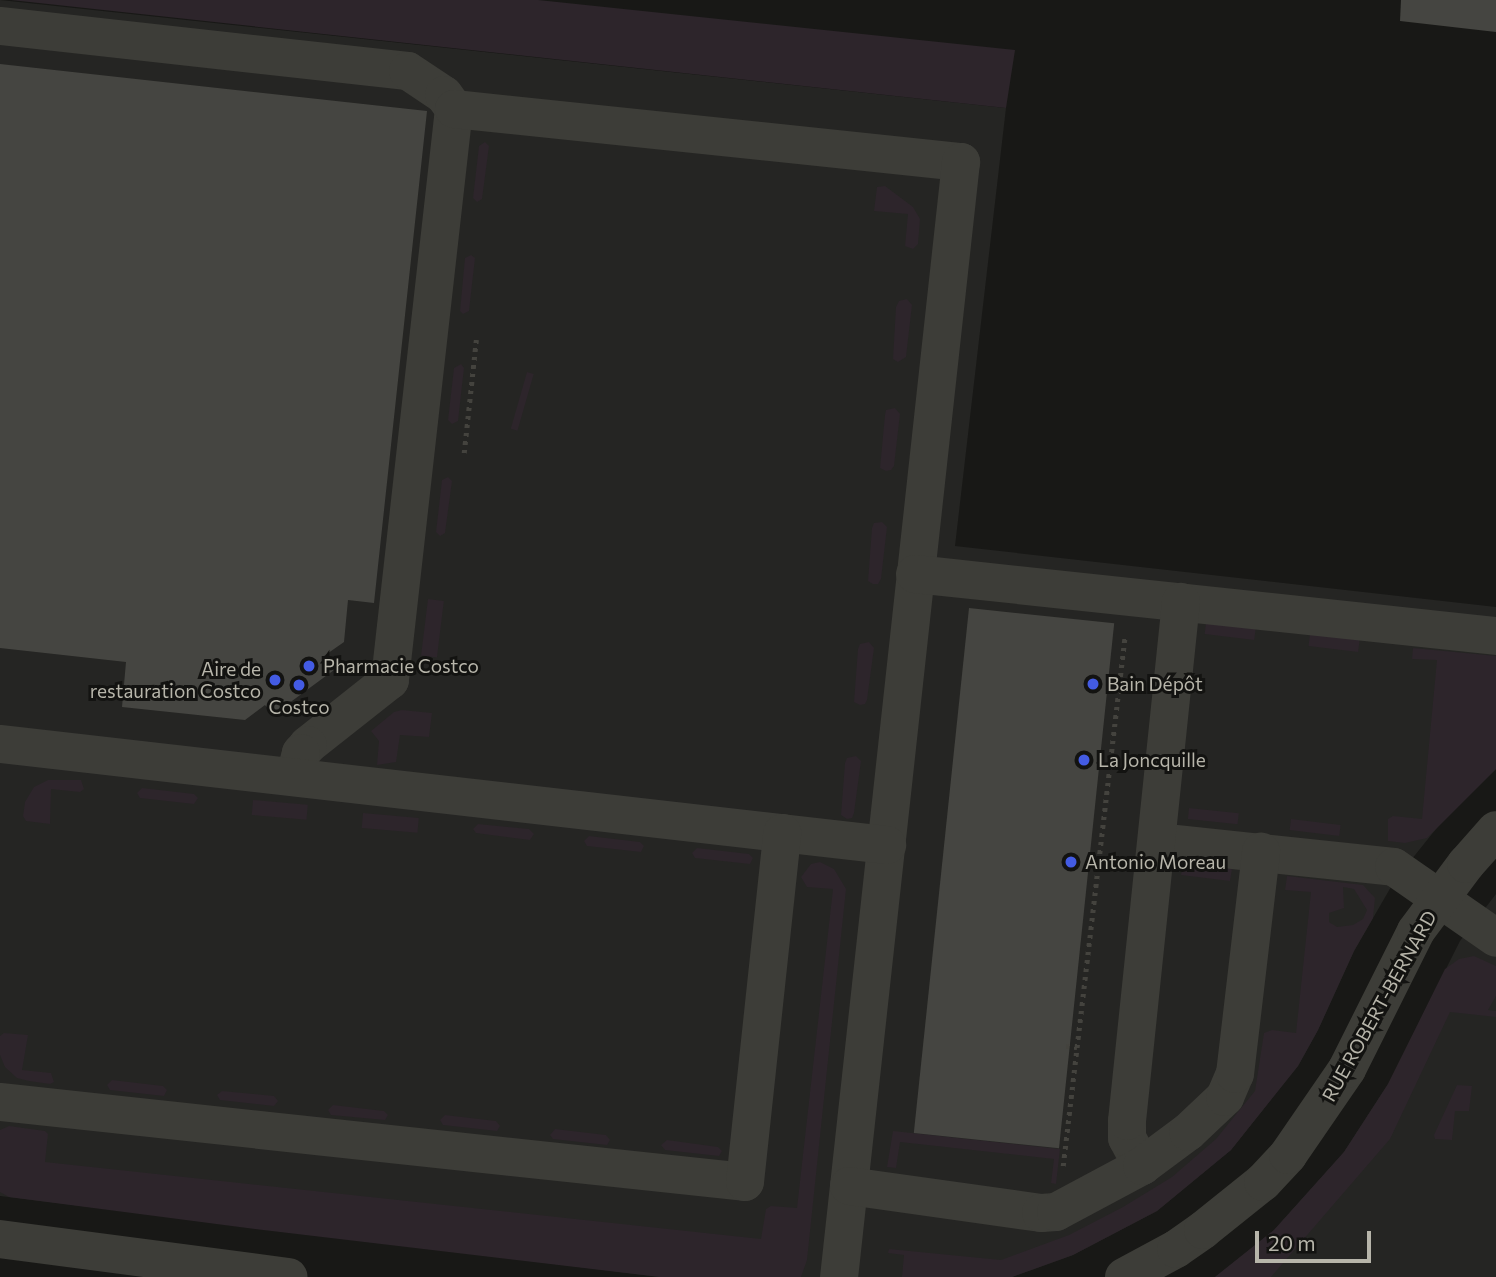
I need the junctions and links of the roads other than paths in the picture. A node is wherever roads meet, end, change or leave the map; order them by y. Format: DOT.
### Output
graph roads {
  1 [pos="0,26"];
  2 [pos="454,109"];
  3 [pos="915,574"];
  4 [pos="1181,602"];
  5 [pos="1496,636"];
  6 [pos="0,746"];
  7 [pos="295,776"];
  8 [pos="1496,830"];
  9 [pos="782,833"];
  10 [pos="1157,842"];
  11 [pos="887,845"];
  12 [pos="1261,852"];
  13 [pos="1439,897"];
  14 [pos="1496,938"];
  15 [pos="0,1102"];
  16 [pos="1142,1166"];
  17 [pos="849,1186"];
  18 [pos="0,1239"];
  19 [pos="289,1277"];
  20 [pos="839,1277"];
  21 [pos="1124,1277"];
  1 -- 2 [label="street"];
  2 -- 3 [label="street"];
  2 -- 7 [label="street"];
  3 -- 4 [label="street"];
  3 -- 11 [label="street"];
  4 -- 5 [label="street"];
  4 -- 10 [label="street"];
  6 -- 7 [label="street"];
  7 -- 9 [label="street"];
  8 -- 13 [label="street, RUE ROBERT-BERNARD"];
  9 -- 11 [label="street"];
  9 -- 15 [label="street"];
  10 -- 12 [label="street"];
  10 -- 16 [label="street"];
  11 -- 17 [label="street"];
  12 -- 13 [label="street"];
  12 -- 16 [label="street"];
  13 -- 14 [label="street"];
  13 -- 21 [label="street, RUE ROBERT-BERNARD"];
  16 -- 17 [label="street"];
  17 -- 20 [label="street"];
  18 -- 19 [label="street"];
}
